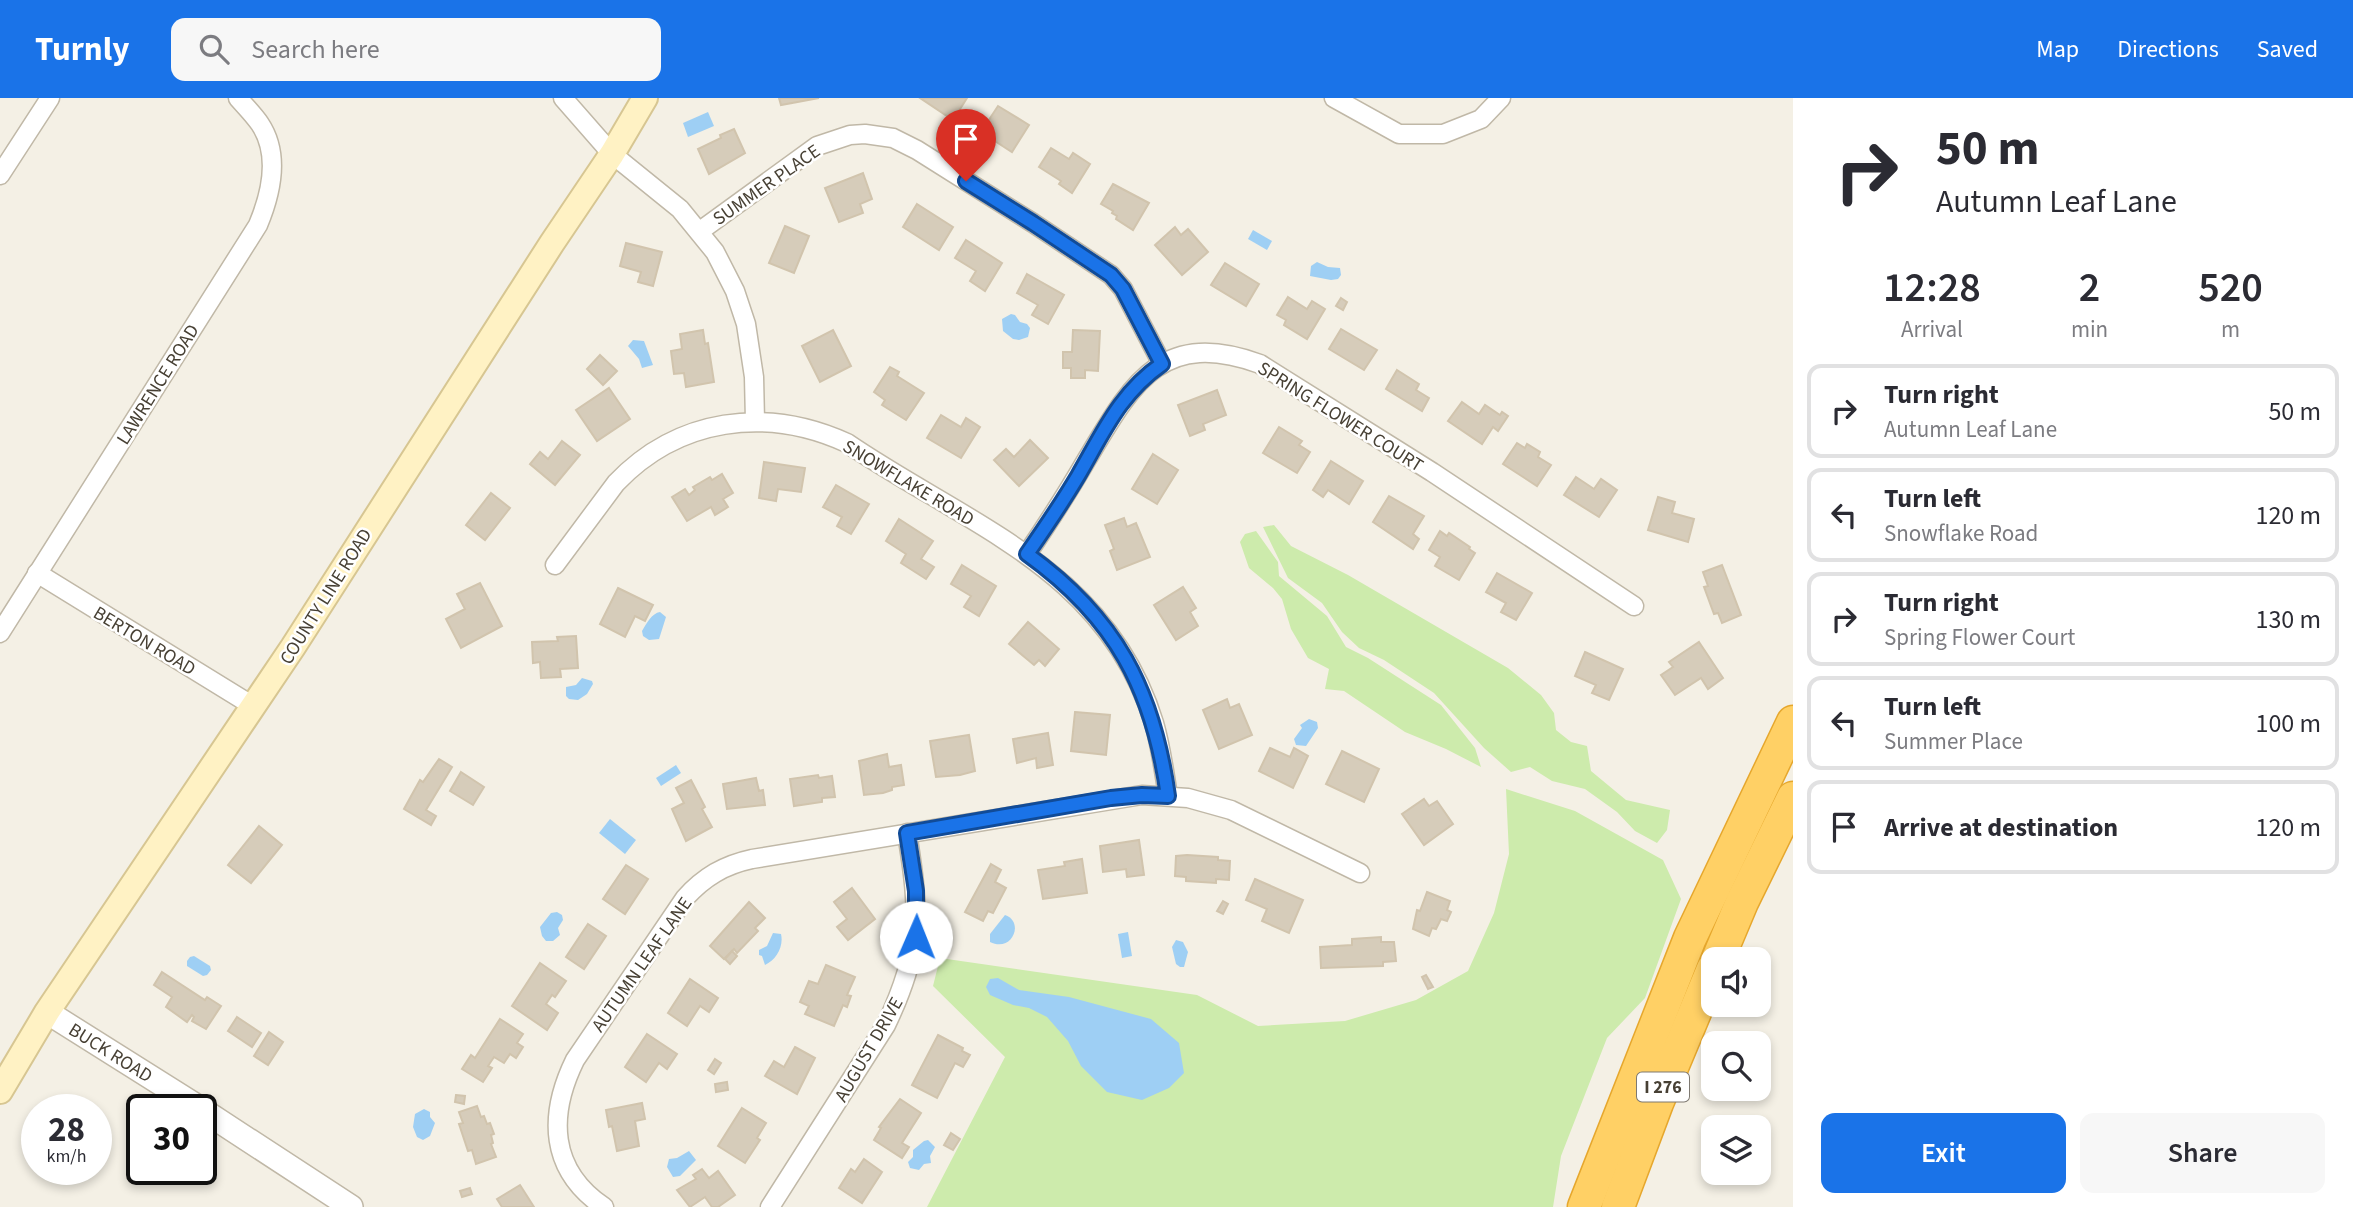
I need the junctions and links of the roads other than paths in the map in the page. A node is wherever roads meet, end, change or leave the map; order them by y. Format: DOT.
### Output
graph roads {
  1 [pos="50,98"];
  2 [pos="238,98"];
  3 [pos="563,98"];
  4 [pos="645,98"];
  5 [pos="1334,98"];
  6 [pos="1501,98"];
  7 [pos="612,155"];
  8 [pos="0,175"];
  9 [pos="700,231"];
  10 [pos="1162,364"];
  11 [pos="755,421"];
  12 [pos="1027,554"];
  13 [pos="555,565"];
  14 [pos="37,573"];
  15 [pos="1634,606"];
  16 [pos="0,634"];
  17 [pos="253,706"];
  18 [pos="1793,722"];
  19 [pos="1168,796"];
  20 [pos="1793,798"];
  21 [pos="907,833"];
  22 [pos="1360,873"];
  23 [pos="1723,947"];
  24 [pos="1701,998"];
  25 [pos="47,1012"];
  26 [pos="0,1091"];
  27 [pos="351,1207"];
  28 [pos="604,1207"];
  29 [pos="770,1207"];
  30 [pos="1584,1207"];
  31 [pos="1618,1207"];
  1 -- 8 [label="street"];
  2 -- 14 [label="street, LAWRENCE ROAD"];
  3 -- 7 [label="street"];
  4 -- 7 [label="main road, COUNTY LINE ROAD"];
  5 -- 6 [label="street"];
  7 -- 9 [label="street"];
  7 -- 17 [label="main road, COUNTY LINE ROAD"];
  9 -- 10 [label="street, SUMMER PLACE"];
  9 -- 11 [label="street"];
  10 -- 12 [label="street, SPRING FLOWER COURT"];
  10 -- 15 [label="street, SPRING FLOWER COURT"];
  11 -- 12 [label="street, SNOWFLAKE ROAD"];
  11 -- 13 [label="street, SNOWFLAKE ROAD"];
  12 -- 19 [label="street, SNOWFLAKE ROAD"];
  14 -- 16 [label="street, LAWRENCE ROAD"];
  14 -- 17 [label="street, BERTON ROAD"];
  17 -- 25 [label="main road, COUNTY LINE ROAD"];
  18 -- 30 [label="highway, I 276"];
  19 -- 21 [label="street, AUTUMN LEAF LANE"];
  19 -- 22 [label="street, AUTUMN LEAF LANE"];
  20 -- 23 [label="highway"];
  21 -- 28 [label="street, AUTUMN LEAF LANE"];
  21 -- 29 [label="street, AUGUST DRIVE"];
  24 -- 31 [label="highway, I 276"];
  25 -- 26 [label="main road, COUNTY LINE ROAD"];
  25 -- 27 [label="street, BUCK ROAD"];
}
